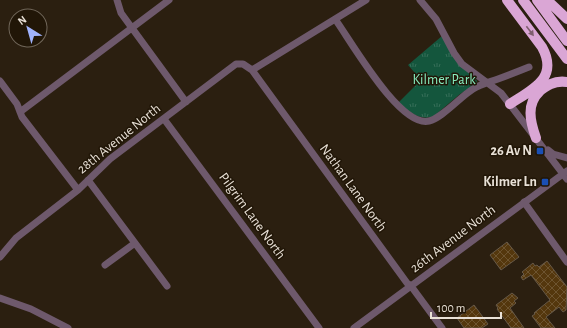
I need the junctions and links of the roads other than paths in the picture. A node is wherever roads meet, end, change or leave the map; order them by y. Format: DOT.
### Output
graph roads {
  1 [pos="117,0"];
  2 [pos="169,0"];
  3 [pos="366,0"];
  4 [pos="420,0"];
  5 [pos="507,0"];
  6 [pos="523,0"];
  7 [pos="537,0"];
  8 [pos="547,0"];
  9 [pos="335,19"];
  10 [pos="567,19"];
  11 [pos="131,28"];
  12 [pos="567,41"];
  13 [pos="567,59"];
  14 [pos="243,64"];
  15 [pos="530,67"];
  16 [pos="252,70"];
  17 [pos="0,81"];
  18 [pos="488,82"];
  19 [pos="567,82"];
  20 [pos="540,91"];
  21 [pos="186,102"];
  22 [pos="512,107"];
  23 [pos="20,112"];
  24 [pos="164,119"];
  25 [pos="538,141"];
  26 [pos="567,158"];
  27 [pos="566,175"];
  28 [pos="88,180"];
  29 [pos="78,190"];
  30 [pos="524,202"];
  31 [pos="135,243"];
  32 [pos="0,257"];
  33 [pos="567,262"];
  34 [pos="105,265"];
  35 [pos="167,286"];
  36 [pos="411,286"];
  37 [pos="0,298"];
  38 [pos="65,328"];
  39 [pos="319,328"];
  40 [pos="354,328"];
  41 [pos="442,328"];
  1 -- 11 [label="street"];
  2 -- 11 [label="street"];
  3 -- 9 [label="street"];
  4 -- 18 [label="street"];
  5 -- 22 [label="highway, one-way"];
  6 -- 13 [label="highway"];
  7 -- 12 [label="highway"];
  8 -- 10 [label="highway"];
  9 -- 16 [label="street"];
  9 -- 18 [label="street"];
  11 -- 21 [label="street"];
  11 -- 23 [label="street"];
  14 -- 16 [label="street, Nathan Lane North"];
  14 -- 21 [label="street, 28th Avenue North"];
  15 -- 18 [label="street"];
  16 -- 36 [label="street, Nathan Lane North"];
  17 -- 23 [label="street"];
  18 -- 22 [label="street"];
  19 -- 20 [label="highway"];
  20 -- 22 [label="highway"];
  20 -- 25 [label="highway"];
  21 -- 24 [label="street, 28th Avenue North"];
  22 -- 25 [label="street"];
  23 -- 29 [label="street"];
  24 -- 28 [label="street, 28th Avenue North"];
  24 -- 39 [label="street, Pilgrim Lane North"];
  25 -- 26 [label="street"];
  25 -- 27 [label="street"];
  27 -- 30 [label="street, 26th Avenue North"];
  28 -- 29 [label="street, 28th Avenue North"];
  28 -- 31 [label="street"];
  29 -- 32 [label="street, 28th Avenue North"];
  30 -- 33 [label="street"];
  30 -- 36 [label="street, 26th Avenue North"];
  31 -- 34 [label="street"];
  31 -- 35 [label="street"];
  36 -- 40 [label="street, 26th Avenue North"];
  36 -- 41 [label="street, Nathan Lane North"];
  37 -- 38 [label="street"];
}
